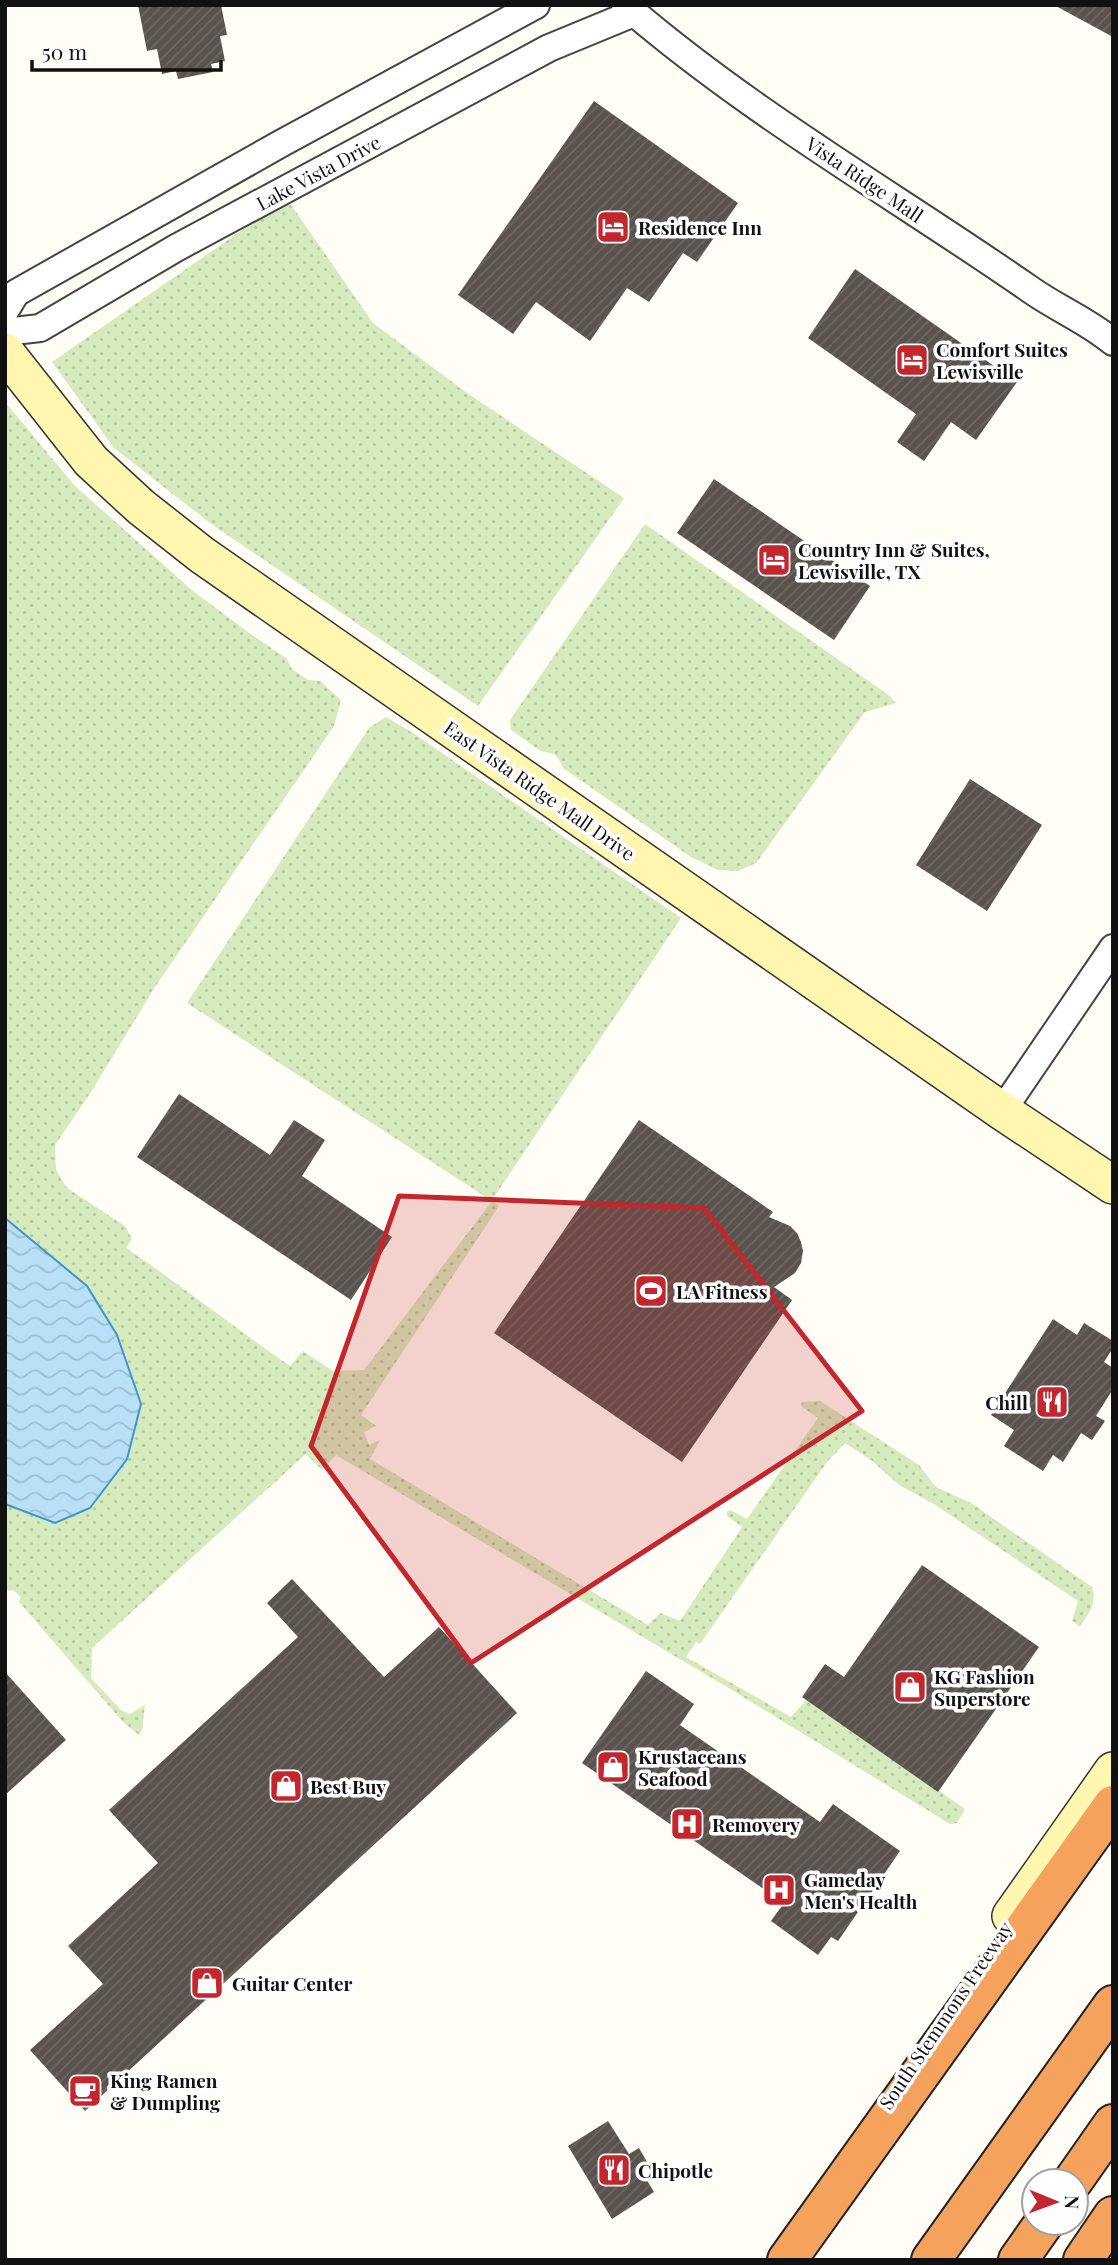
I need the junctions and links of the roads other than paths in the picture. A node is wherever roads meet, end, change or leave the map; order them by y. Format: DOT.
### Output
graph roads {
  1 [pos="536,5"];
  2 [pos="629,9"];
  3 [pos="5,311"];
  4 [pos="5,332"];
  5 [pos="1113,342"];
  6 [pos="5,352"];
  7 [pos="1113,948"];
  8 [pos="1002,1111"];
  9 [pos="1113,1185"];
  10 [pos="1113,1771"];
  11 [pos="1113,1805"];
  12 [pos="1109,2008"];
  13 [pos="1113,2124"];
  14 [pos="1083,2167"];
  15 [pos="1113,2216"];
  16 [pos="1034,2237"];
  17 [pos="778,2260"];
  18 [pos="787,2260"];
  19 [pos="931,2260"];
  20 [pos="1018,2260"];
  21 [pos="1083,2260"];
  1 -- 3 [label="street"];
  2 -- 4 [label="street, Lake Vista Drive"];
  2 -- 5 [label="street, Vista Ridge Mall"];
  6 -- 8 [label="main road, East Vista Ridge Mall Drive"];
  7 -- 8 [label="street"];
  8 -- 9 [label="main road, East Vista Ridge Mall Drive"];
  10 -- 17 [label="main road, South Stemmons Freeway"];
  11 -- 18 [label="highway"];
  12 -- 19 [label="highway"];
  13 -- 14 [label="highway"];
  15 -- 21 [label="highway"];
  16 -- 20 [label="highway"];
}
